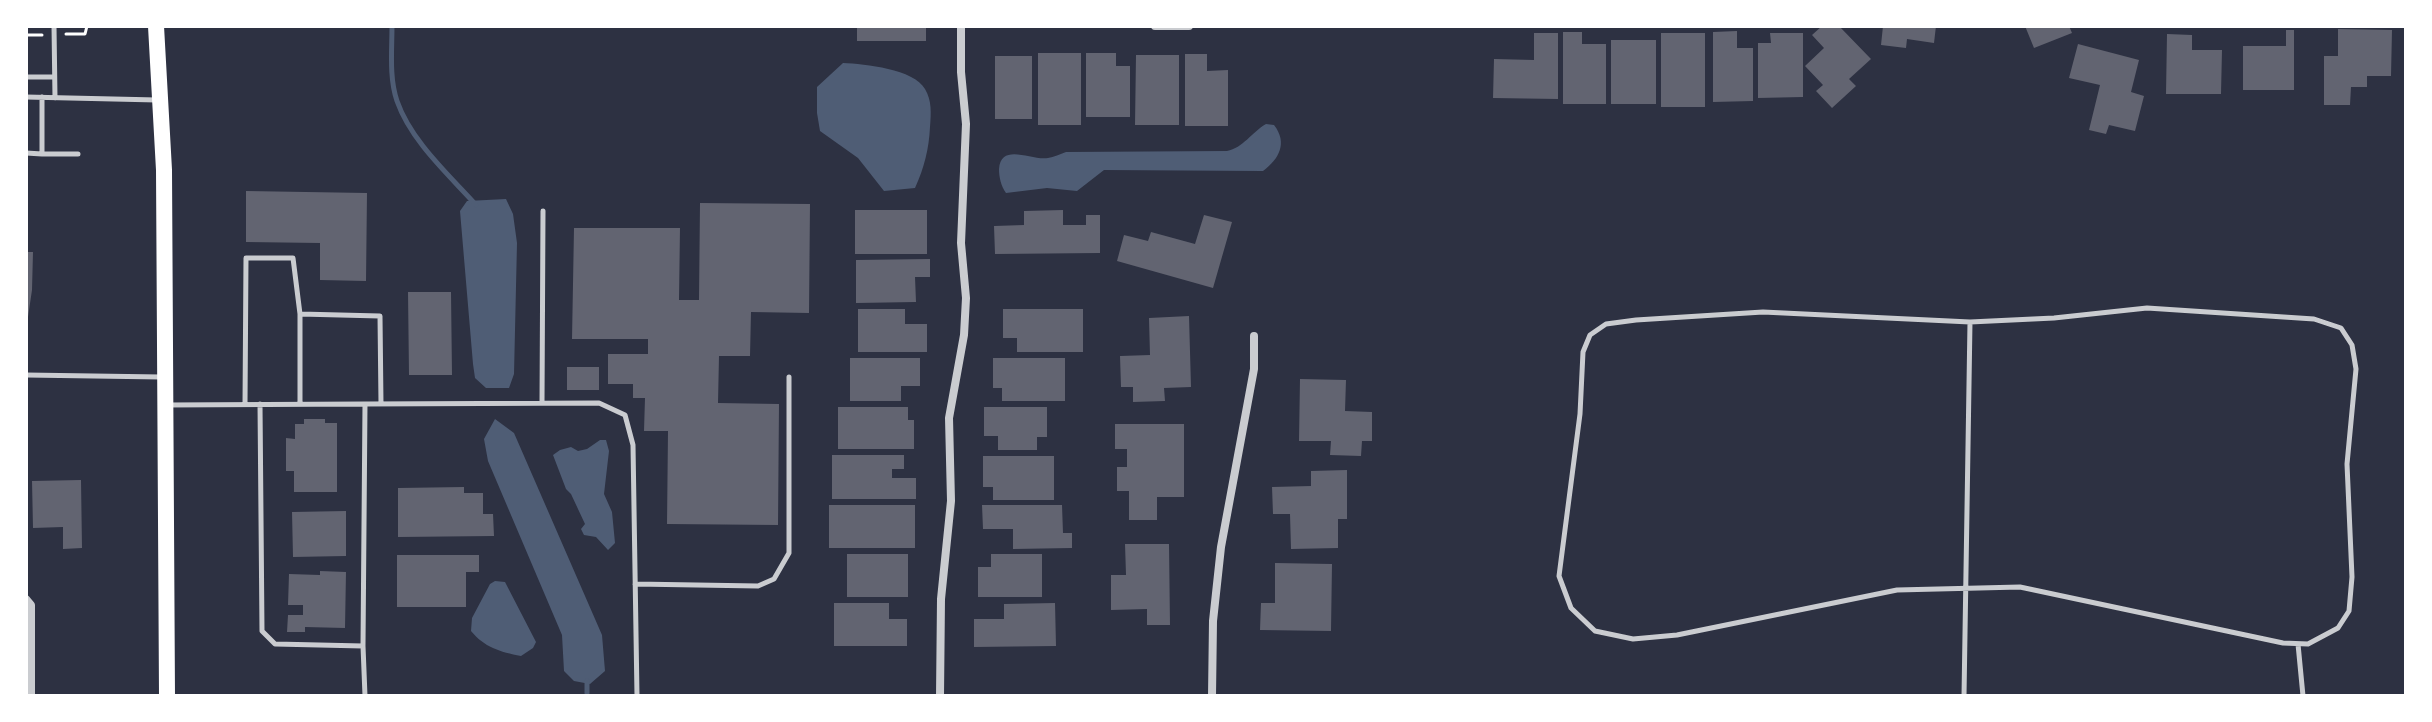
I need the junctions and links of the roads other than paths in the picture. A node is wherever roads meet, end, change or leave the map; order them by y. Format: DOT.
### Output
graph roads {
  1 [pos="54,26"];
  2 [pos="156,26"];
  3 [pos="961,26"];
  4 [pos="1155,26"];
  5 [pos="1189,26"];
  6 [pos="26,77"];
  7 [pos="54,77"];
  8 [pos="26,97"];
  9 [pos="42,97"];
  10 [pos="55,98"];
  11 [pos="160,100"];
  12 [pos="26,153"];
  13 [pos="42,154"];
  14 [pos="78,154"];
  15 [pos="543,211"];
  16 [pos="300,314"];
  17 [pos="1970,322"];
  18 [pos="1254,336"];
  19 [pos="26,375"];
  20 [pos="166,377"];
  21 [pos="789,377"];
  22 [pos="542,403"];
  23 [pos="245,404"];
  24 [pos="260,404"];
  25 [pos="300,404"];
  26 [pos="365,404"];
  27 [pos="381,404"];
  28 [pos="166,405"];
  29 [pos="635,584"];
  30 [pos="1964,589"];
  31 [pos="26,599"];
  32 [pos="2298,644"];
  33 [pos="363,646"];
  34 [pos="31,696"];
  35 [pos="167,696"];
  36 [pos="365,696"];
  37 [pos="637,696"];
  38 [pos="940,696"];
  39 [pos="1212,696"];
  40 [pos="1964,696"];
  41 [pos="2303,696"];
  1 -- 7 [label="lane"];
  2 -- 11 [label="main road"];
  3 -- 38 [label="street"];
  4 -- 5 [label="street"];
  6 -- 7 [label="lane"];
  7 -- 10 [label="lane"];
  8 -- 9 [label="lane"];
  9 -- 10 [label="lane"];
  9 -- 13 [label="lane"];
  10 -- 11 [label="lane"];
  11 -- 20 [label="main road"];
  12 -- 13 [label="lane"];
  13 -- 14 [label="lane"];
  15 -- 22 [label="lane"];
  16 -- 23 [label="lane"];
  16 -- 25 [label="lane"];
  16 -- 27 [label="lane"];
  17 -- 30 [label="lane"];
  17 -- 30 [label="lane"];
  17 -- 32 [label="lane"];
  18 -- 39 [label="street"];
  19 -- 20 [label="lane"];
  20 -- 28 [label="main road"];
  21 -- 29 [label="lane"];
  22 -- 27 [label="lane"];
  22 -- 29 [label="lane"];
  23 -- 24 [label="lane"];
  23 -- 28 [label="lane"];
  24 -- 25 [label="lane"];
  24 -- 33 [label="lane"];
  25 -- 26 [label="lane"];
  26 -- 27 [label="lane"];
  26 -- 33 [label="lane"];
  28 -- 35 [label="main road"];
  29 -- 37 [label="lane"];
  30 -- 32 [label="lane"];
  30 -- 40 [label="lane"];
  31 -- 34 [label="street"];
  32 -- 41 [label="lane"];
  33 -- 36 [label="lane"];
}
